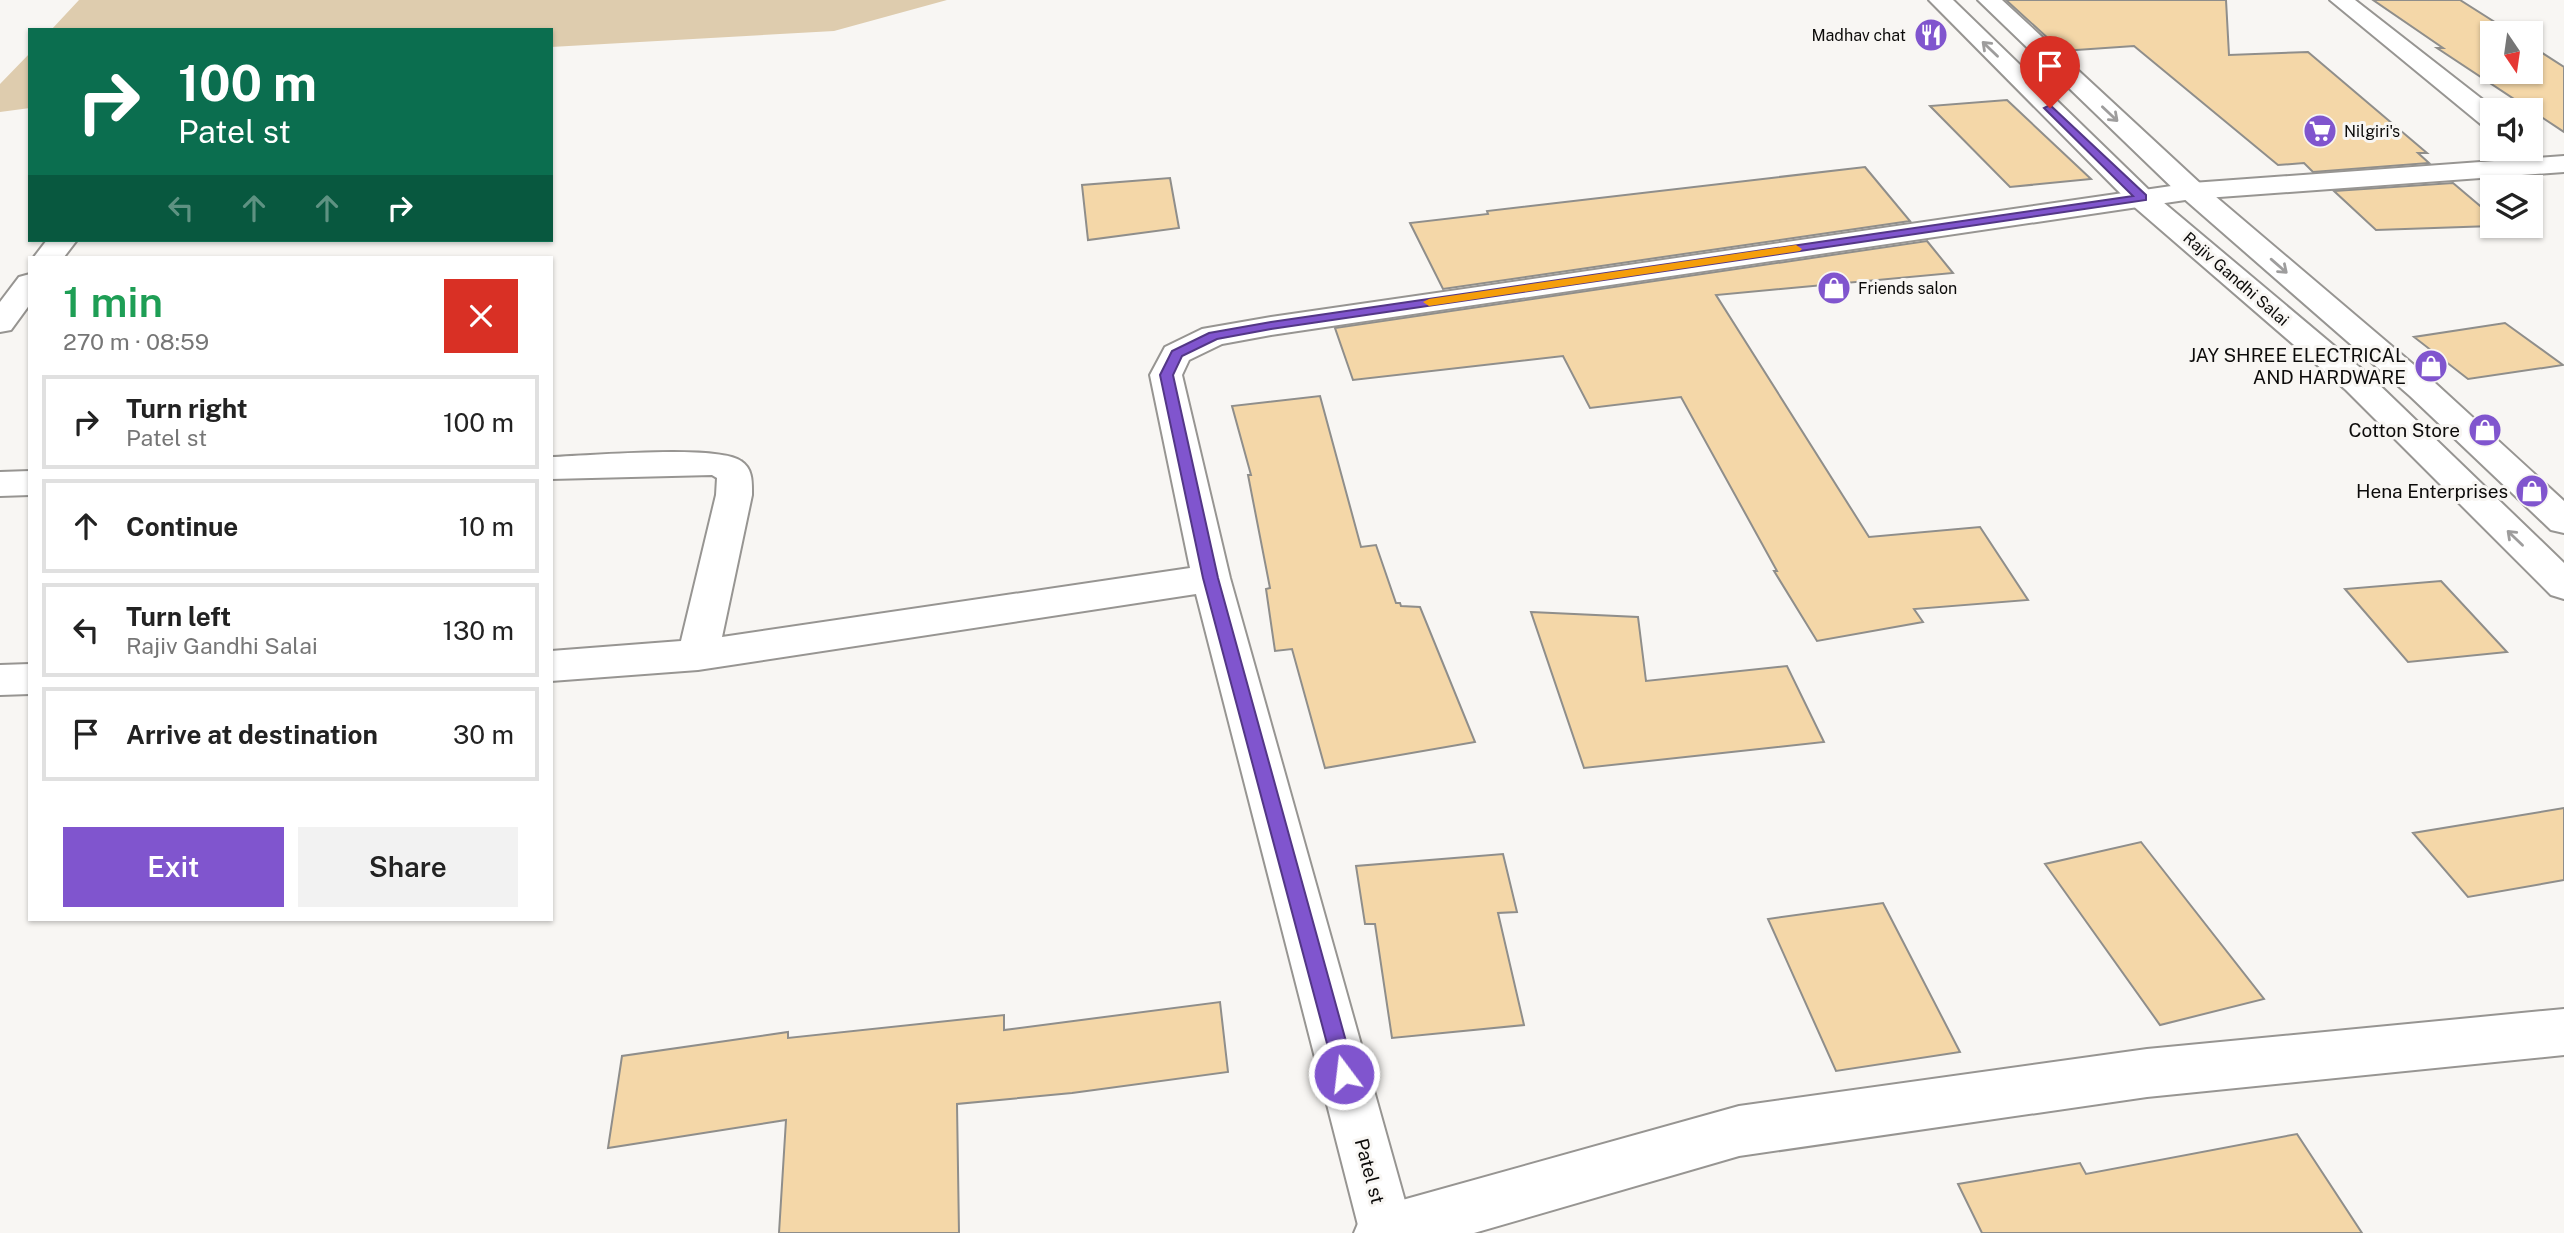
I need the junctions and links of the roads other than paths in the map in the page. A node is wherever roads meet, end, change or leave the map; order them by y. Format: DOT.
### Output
graph roads {
  1 [pos="1940,0"];
  2 [pos="1989,0"];
  3 [pos="2342,0"];
  4 [pos="2480,110"];
  5 [pos="2547,159"];
  6 [pos="2192,191"];
  7 [pos="2141,198"];
  8 [pos="60,242"];
  9 [pos="50,256"];
  10 [pos="28,286"];
  11 [pos="28,320"];
  12 [pos="0,323"];
  13 [pos="553,468"];
  14 [pos="28,483"];
  15 [pos="0,484"];
  16 [pos="2564,521"];
  17 [pos="1211,578"];
  18 [pos="2564,585"];
  19 [pos="698,655"];
  20 [pos="553,666"];
  21 [pos="0,680"];
  22 [pos="28,680"];
  23 [pos="2564,1032"];
  24 [pos="1385,1233"];
  7 -- 1 [label="street, Rajiv Gandhi Salai, one-way"];
  2 -- 6 [label="street, Rajiv Gandhi Salai, one-way"];
  3 -- 4 [label="street"];
  5 -- 6 [label="street, Patel st"];
  6 -- 7 [label="street, Patel st"];
  6 -- 16 [label="street, Rajiv Gandhi Salai, one-way"];
  7 -- 17 [label="street, Patel st"];
  18 -- 7 [label="street, Rajiv Gandhi Salai, one-way"];
  8 -- 9 [label="street"];
  10 -- 12 [label="street"];
  11 -- 12 [label="street"];
  13 -- 19 [label="street"];
  14 -- 15 [label="street"];
  17 -- 19 [label="street"];
  17 -- 24 [label="street, Patel st"];
  19 -- 20 [label="street"];
  21 -- 22 [label="street"];
  23 -- 24 [label="street"];
}
